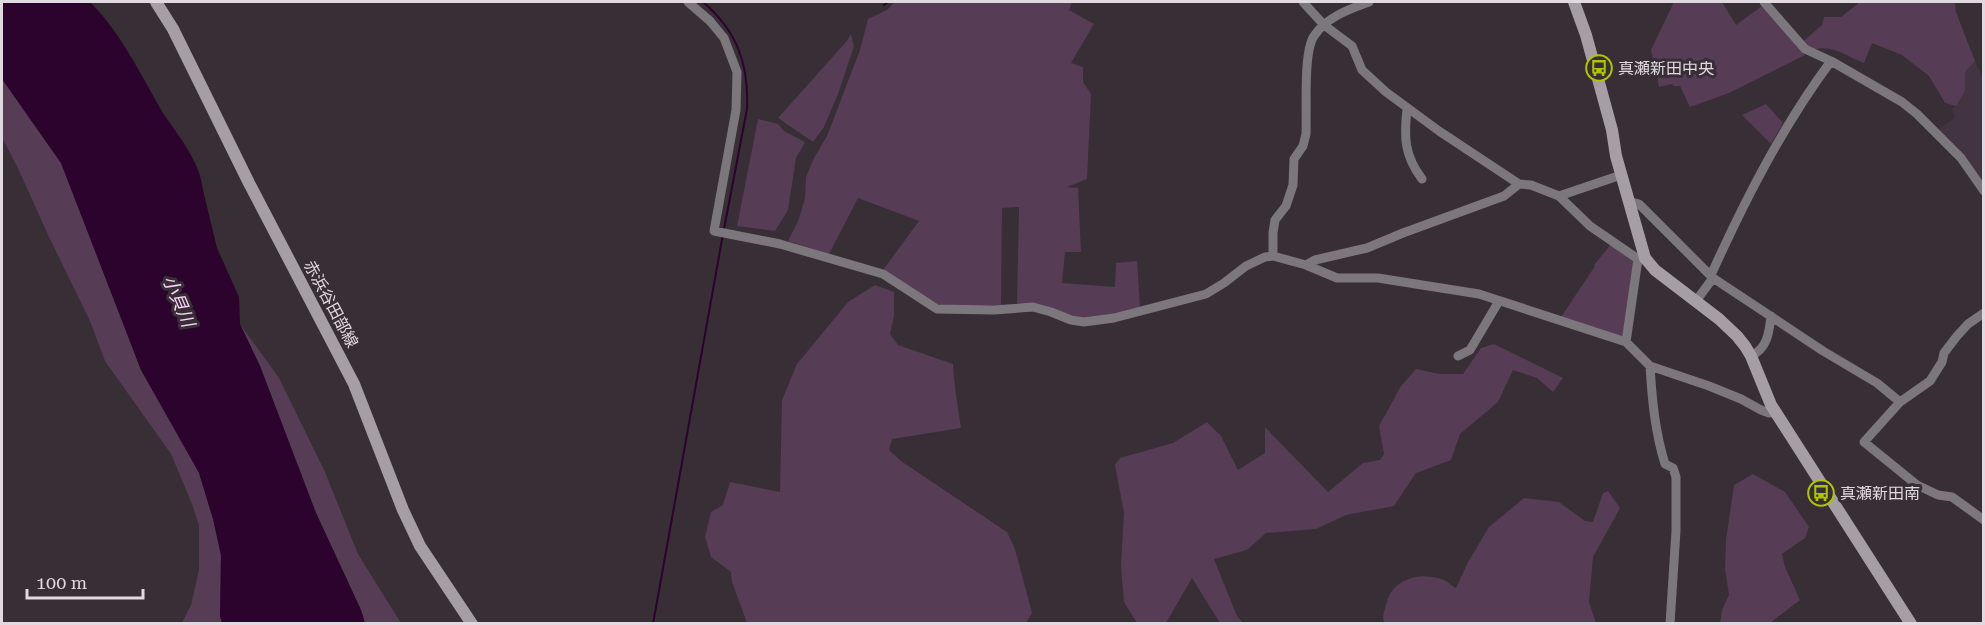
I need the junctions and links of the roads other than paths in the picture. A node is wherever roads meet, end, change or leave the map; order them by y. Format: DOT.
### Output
graph roads {
  1 [pos="156,2"];
  2 [pos="688,2"];
  3 [pos="1303,2"];
  4 [pos="1370,2"];
  5 [pos="1574,2"];
  6 [pos="1764,2"];
  7 [pos="1324,25"];
  8 [pos="1832,61"];
  9 [pos="1407,109"];
  10 [pos="1621,175"];
  11 [pos="1422,179"];
  12 [pos="1519,184"];
  13 [pos="1983,191"];
  14 [pos="1559,196"];
  15 [pos="1628,201"];
  16 [pos="1273,256"];
  17 [pos="1641,258"];
  18 [pos="1306,265"];
  19 [pos="1712,276"];
  20 [pos="1499,301"];
  21 [pos="1696,301"];
  22 [pos="1983,314"];
  23 [pos="1771,316"];
  24 [pos="1626,342"];
  25 [pos="1458,356"];
  26 [pos="1751,356"];
  27 [pos="1650,366"];
  28 [pos="1900,402"];
  29 [pos="1775,412"];
  30 [pos="1983,520"];
  31 [pos="472,624"];
  32 [pos="1670,624"];
  33 [pos="1911,624"];
  1 -- 31 [label="street, 赤浜谷田部線"];
  2 -- 16 [label="street"];
  3 -- 7 [label="street"];
  4 -- 7 [label="street"];
  5 -- 10 [label="street"];
  6 -- 8 [label="street"];
  7 -- 9 [label="street"];
  7 -- 16 [label="street"];
  8 -- 13 [label="street"];
  8 -- 19 [label="street"];
  9 -- 11 [label="street"];
  9 -- 12 [label="street"];
  10 -- 14 [label="street"];
  10 -- 15 [label="street"];
  12 -- 14 [label="street"];
  12 -- 18 [label="street"];
  14 -- 17 [label="street"];
  15 -- 17 [label="street"];
  15 -- 19 [label="street"];
  16 -- 18 [label="street"];
  17 -- 21 [label="street"];
  17 -- 24 [label="street"];
  18 -- 20 [label="street"];
  19 -- 21 [label="street"];
  19 -- 23 [label="street"];
  20 -- 24 [label="street"];
  20 -- 25 [label="street"];
  21 -- 26 [label="street"];
  22 -- 28 [label="street"];
  23 -- 26 [label="street"];
  23 -- 28 [label="street"];
  24 -- 27 [label="street"];
  26 -- 29 [label="street"];
  27 -- 29 [label="street"];
  27 -- 32 [label="street"];
  28 -- 30 [label="street"];
  29 -- 33 [label="street"];
}
